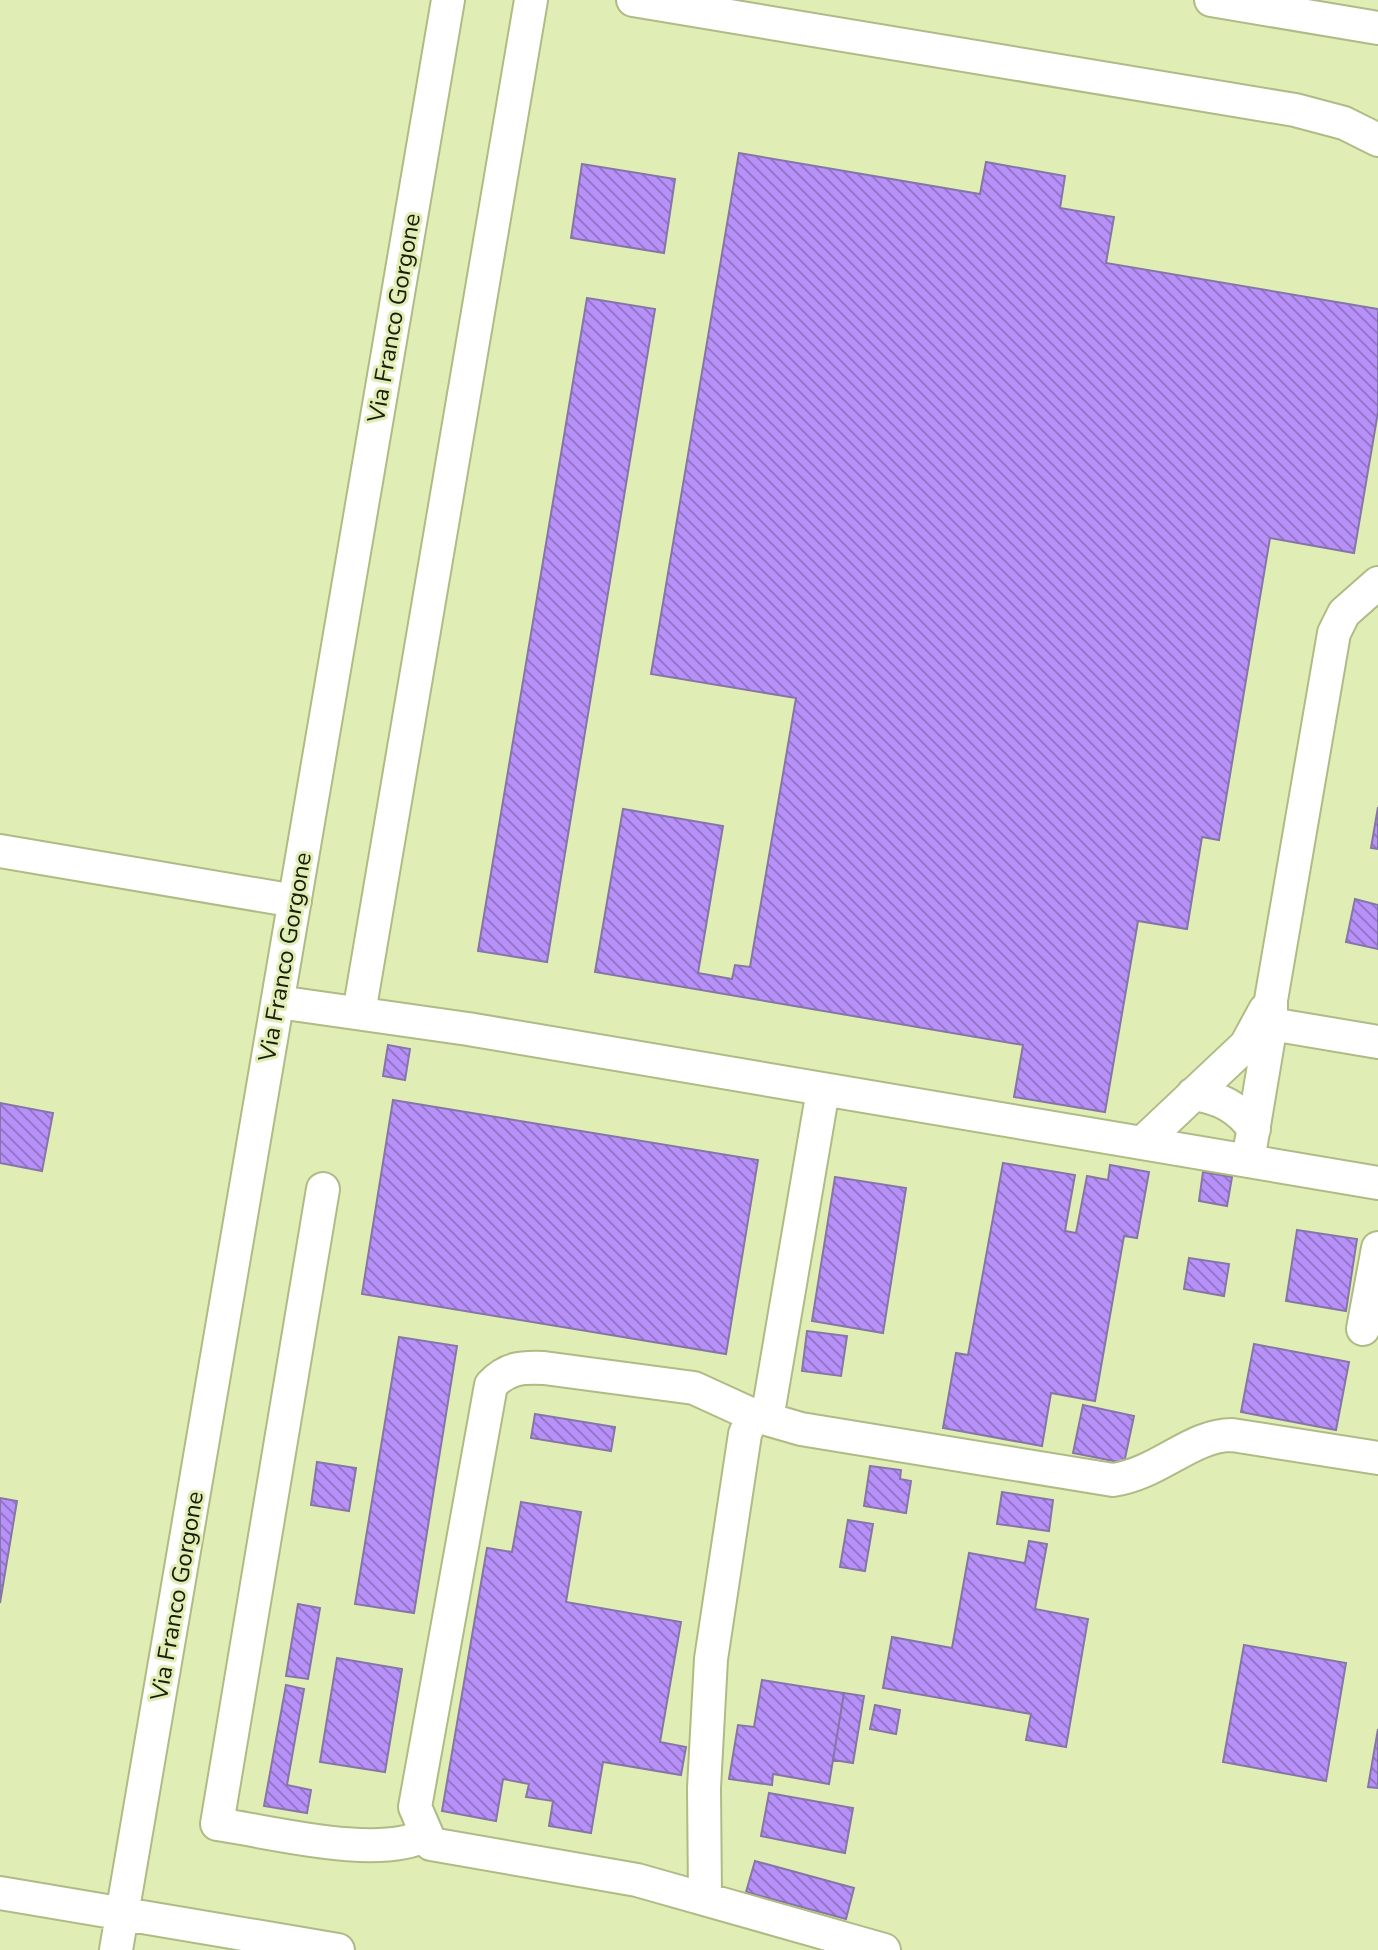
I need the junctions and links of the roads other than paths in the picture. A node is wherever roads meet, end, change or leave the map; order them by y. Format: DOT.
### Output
graph roads {
  1 [pos="448,0"];
  2 [pos="531,0"];
  3 [pos="633,0"];
  4 [pos="1211,0"];
  5 [pos="1378,28"];
  6 [pos="1378,140"];
  7 [pos="1378,583"];
  8 [pos="0,851"];
  9 [pos="295,901"];
  10 [pos="278,1002"];
  11 [pos="1271,1012"];
  12 [pos="359,1013"];
  13 [pos="1378,1042"];
  14 [pos="823,1090"];
  15 [pos="1193,1094"];
  16 [pos="1254,1129"];
  17 [pos="1142,1143"];
  18 [pos="1248,1161"];
  19 [pos="1378,1183"];
  20 [pos="323,1189"];
  21 [pos="1378,1248"];
  22 [pos="1363,1329"];
  23 [pos="760,1417"];
  24 [pos="1378,1458"];
  25 [pos="426,1835"];
  26 [pos="0,1893"];
  27 [pos="705,1896"];
  28 [pos="122,1913"];
  29 [pos="116,1950"];
  30 [pos="338,1950"];
  31 [pos="884,1950"];
  1 -- 9 [label="street, Via Franco Gorgone"];
  2 -- 12 [label="street"];
  3 -- 6 [label="street"];
  4 -- 5 [label="street"];
  7 -- 11 [label="street"];
  8 -- 9 [label="street"];
  9 -- 10 [label="street, Via Franco Gorgone"];
  10 -- 12 [label="street"];
  10 -- 28 [label="street, Via Franco Gorgone"];
  11 -- 13 [label="street"];
  11 -- 15 [label="street"];
  11 -- 16 [label="street"];
  12 -- 14 [label="street"];
  14 -- 17 [label="street"];
  14 -- 23 [label="street"];
  15 -- 16 [label="street"];
  15 -- 17 [label="street"];
  16 -- 18 [label="street"];
  17 -- 18 [label="street"];
  18 -- 19 [label="street"];
  20 -- 25 [label="street"];
  21 -- 22 [label="street"];
  23 -- 24 [label="street"];
  23 -- 25 [label="street"];
  23 -- 27 [label="street"];
  25 -- 27 [label="street"];
  26 -- 28 [label="street"];
  27 -- 31 [label="street"];
  28 -- 29 [label="street, Via Franco Gorgone"];
  28 -- 30 [label="street"];
}
